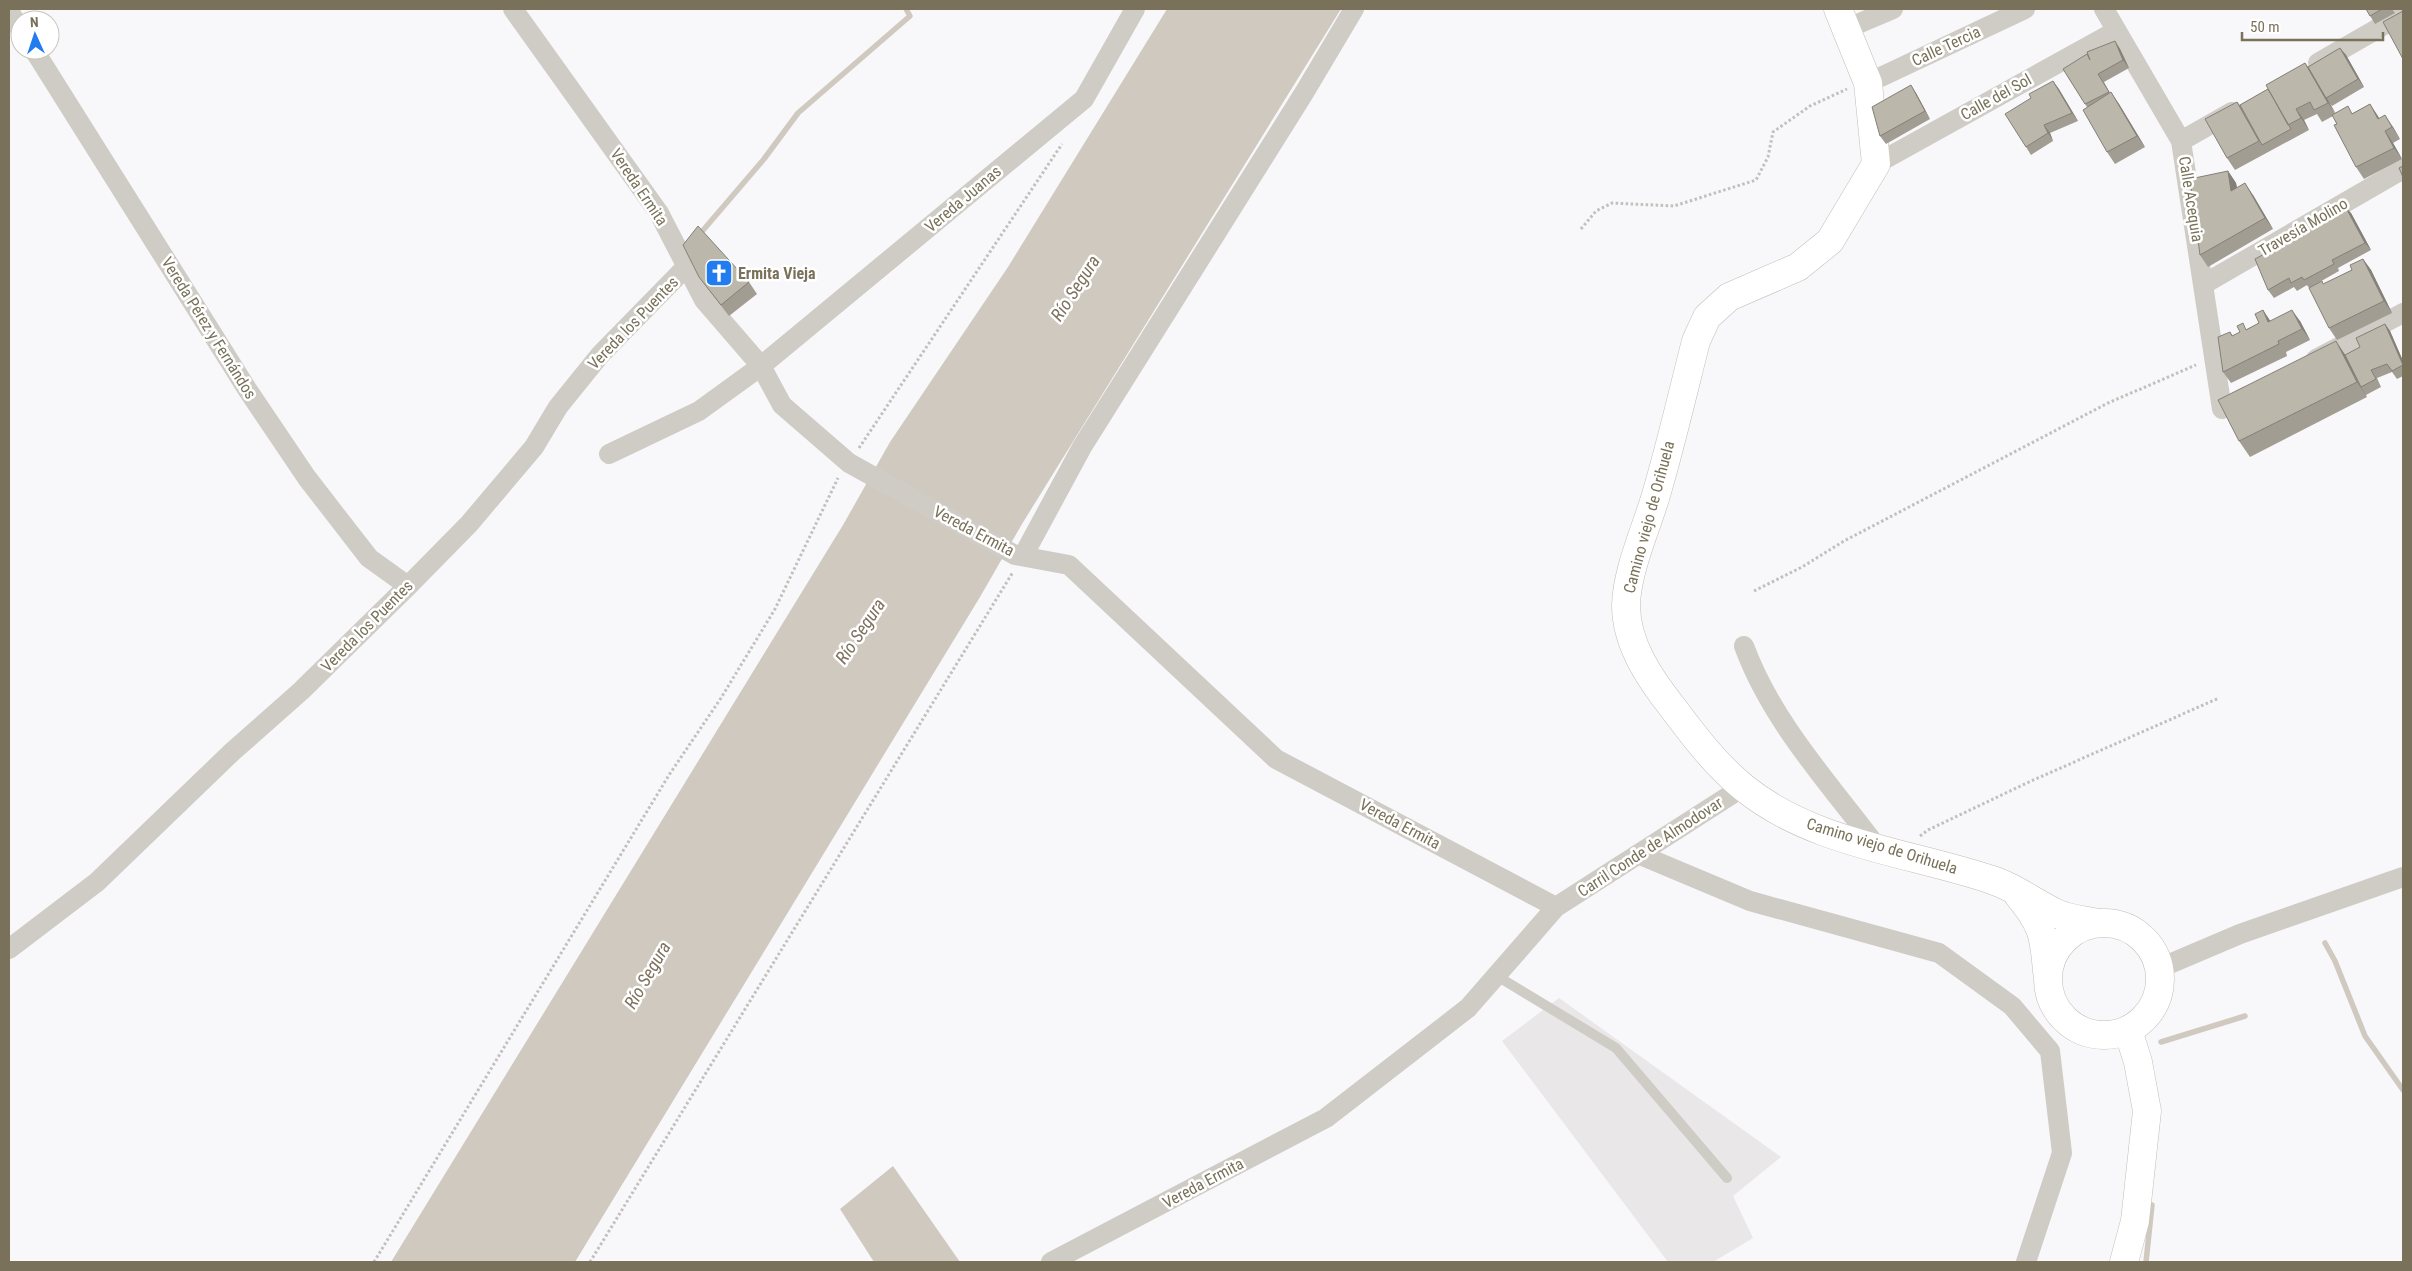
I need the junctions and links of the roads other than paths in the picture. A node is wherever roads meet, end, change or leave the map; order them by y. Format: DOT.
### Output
graph roads {
  1 [pos="513,9"];
  2 [pos="1135,9"];
  3 [pos="1354,9"];
  4 [pos="1893,9"];
  5 [pos="2025,9"];
  6 [pos="2104,9"];
  7 [pos="2403,14"];
  8 [pos="1843,18"];
  9 [pos="2116,31"];
  10 [pos="40,60"];
  11 [pos="2301,73"];
  12 [pos="1867,82"];
  13 [pos="2250,102"];
  14 [pos="2182,141"];
  15 [pos="1876,164"];
  16 [pos="2403,169"];
  17 [pos="687,266"];
  18 [pos="2204,284"];
  19 [pos="2403,313"];
  20 [pos="761,366"];
  21 [pos="2300,368"];
  22 [pos="2265,386"];
  23 [pos="609,454"];
  24 [pos="1019,556"];
  25 [pos="408,586"];
  26 [pos="1744,646"];
  27 [pos="1743,787"];
  28 [pos="1878,847"];
  29 [pos="1638,854"];
  30 [pos="2403,877"];
  31 [pos="2015,892"];
  32 [pos="1556,907"];
  33 [pos="2098,923"];
  34 [pos="9,949"];
  35 [pos="2160,968"];
  36 [pos="1497,976"];
  37 [pos="2049,990"];
  38 [pos="2128,1030"];
  39 [pos="1727,1178"];
  40 [pos="1052,1262"];
  41 [pos="2026,1262"];
  42 [pos="2124,1262"];
  1 -- 17 [label="street, Vereda Ermita"];
  2 -- 20 [label="street, Vereda Juanas"];
  3 -- 24 [label="street"];
  4 -- 8 [label="street"];
  5 -- 12 [label="street, Calle Tercia"];
  6 -- 9 [label="street, Calle Acequia"];
  7 -- 11 [label="street"];
  8 -- 12 [label="main road"];
  9 -- 14 [label="street, Calle Acequia"];
  9 -- 15 [label="street, Calle del Sol"];
  10 -- 25 [label="street, Vereda Pérez y Fernándos"];
  12 -- 15 [label="main road"];
  13 -- 14 [label="street"];
  14 -- 18 [label="street, Calle Acequia"];
  15 -- 27 [label="main road, Camino viejo de Orihuela"];
  16 -- 18 [label="street, Travesía Molino"];
  17 -- 20 [label="street, Vereda Ermita"];
  17 -- 25 [label="street, Vereda los Puentes"];
  18 -- 22 [label="street, Calle Acequia"];
  19 -- 21 [label="street"];
  20 -- 23 [label="street"];
  20 -- 24 [label="street, Vereda Ermita"];
  24 -- 32 [label="street, Vereda Ermita"];
  25 -- 34 [label="street, Vereda los Puentes"];
  26 -- 28 [label="street"];
  27 -- 28 [label="main road, Camino viejo de Orihuela"];
  27 -- 29 [label="street, Carril Conde de Almodovar"];
  28 -- 31 [label="main road, Camino viejo de Orihuela"];
  29 -- 32 [label="street, Carril Conde de Almodovar"];
  29 -- 41 [label="street"];
  30 -- 35 [label="street"];
  31 -- 33 [label="main road, Camino viejo de Orihuela"];
  31 -- 37 [label="main road, Camino viejo de Orihuela"];
  32 -- 36 [label="street, Vereda Ermita"];
  33 -- 35 [label="main road"];
  33 -- 37 [label="main road"];
  35 -- 38 [label="main road"];
  36 -- 39 [label="lane"];
  36 -- 40 [label="street, Vereda Ermita"];
  37 -- 38 [label="main road"];
  38 -- 42 [label="main road"];
}
